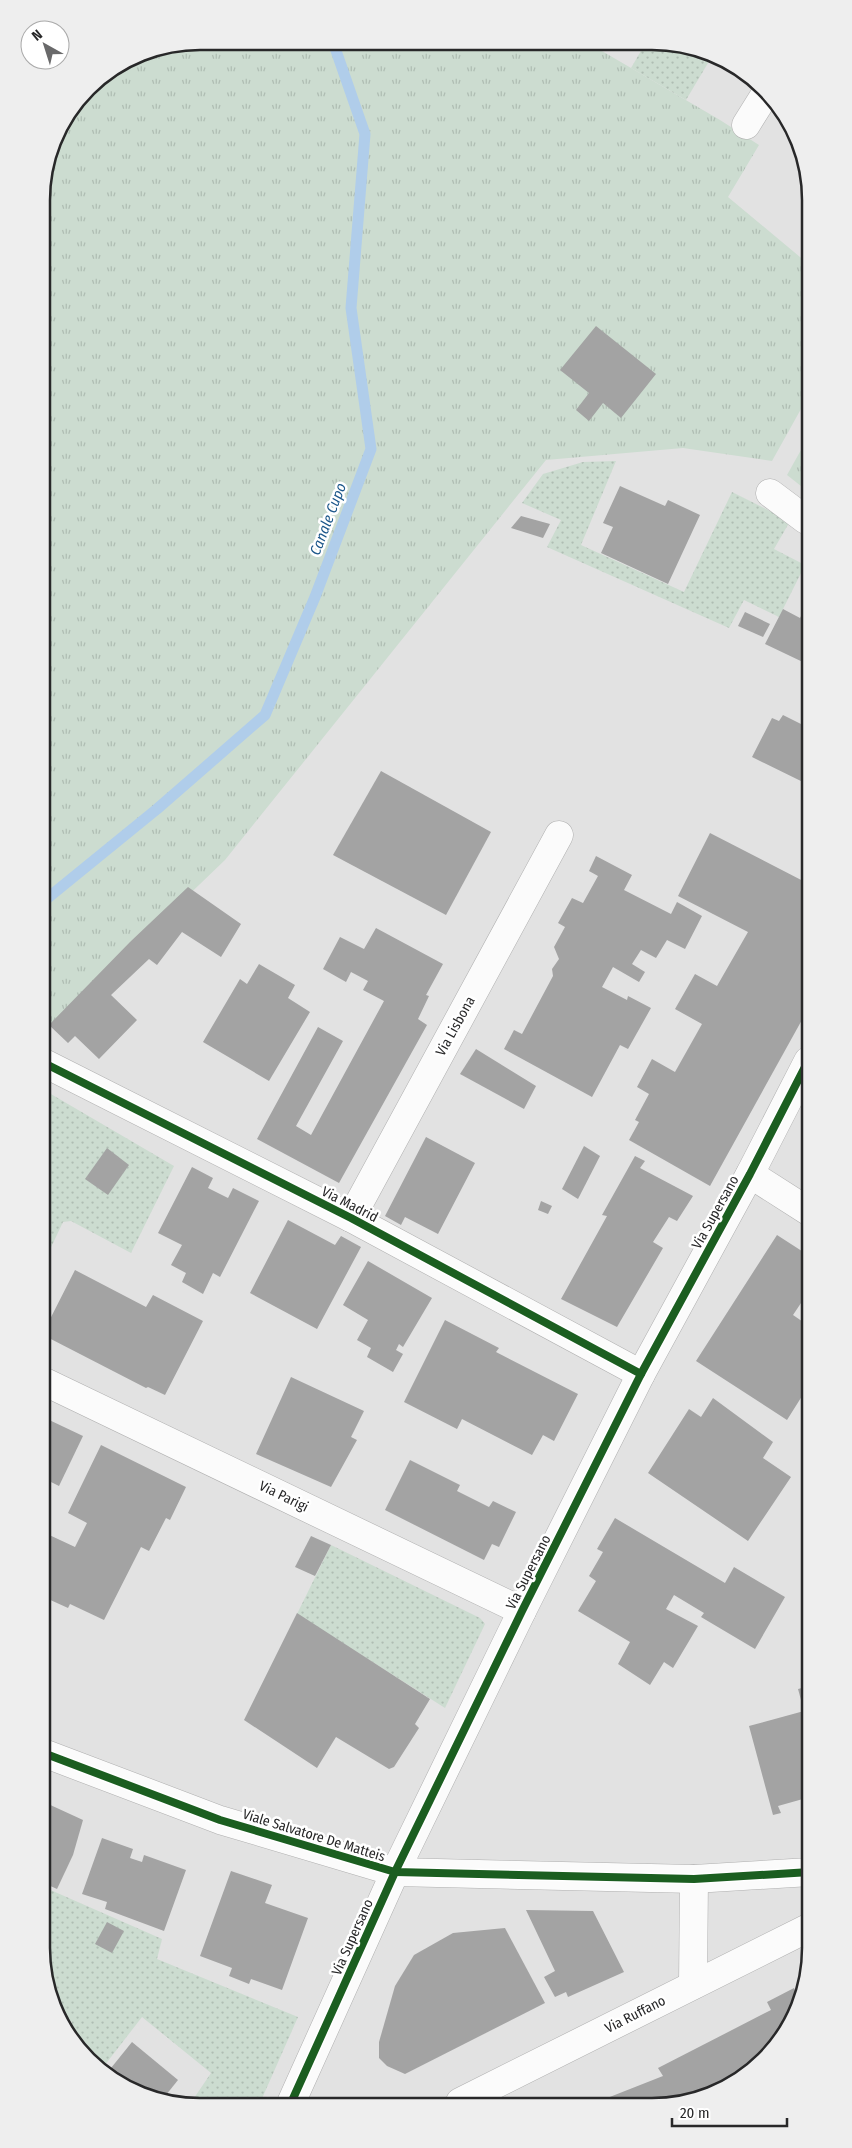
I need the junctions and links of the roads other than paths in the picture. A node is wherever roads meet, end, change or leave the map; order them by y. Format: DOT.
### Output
graph roads {
  1 [pos="762,98"];
  2 [pos="746,125"];
  3 [pos="770,493"];
  4 [pos="802,517"];
  5 [pos="559,835"];
  6 [pos="50,1066"];
  7 [pos="802,1073"];
  8 [pos="750,1174"];
  9 [pos="802,1207"];
  10 [pos="351,1218"];
  11 [pos="641,1374"];
  12 [pos="50,1384"];
  13 [pos="522,1611"];
  14 [pos="50,1756"];
  15 [pos="395,1872"];
  16 [pos="802,1873"];
  17 [pos="694,1879"];
  18 [pos="802,1931"];
  19 [pos="693,1985"];
  20 [pos="293,2098"];
  21 [pos="468,2098"];
  1 -- 2 [label="street"];
  3 -- 4 [label="street"];
  5 -- 10 [label="street, Via Lisbona"];
  6 -- 10 [label="street, Via Madrid"];
  7 -- 8 [label="street, Via Supersano"];
  8 -- 9 [label="street"];
  8 -- 11 [label="street, Via Supersano"];
  10 -- 11 [label="street, Via Madrid"];
  11 -- 13 [label="street, Via Supersano"];
  12 -- 13 [label="street, Via Parigi"];
  13 -- 15 [label="street, Via Supersano"];
  14 -- 15 [label="street, Viale Salvatore De Matteis"];
  15 -- 17 [label="street, Viale Salvatore De Matteis"];
  15 -- 20 [label="street, Via Supersano"];
  16 -- 17 [label="street, Viale Salvatore De Matteis"];
  17 -- 19 [label="street"];
  18 -- 19 [label="street, Via Ruffano"];
  19 -- 21 [label="street, Via Ruffano"];
}
